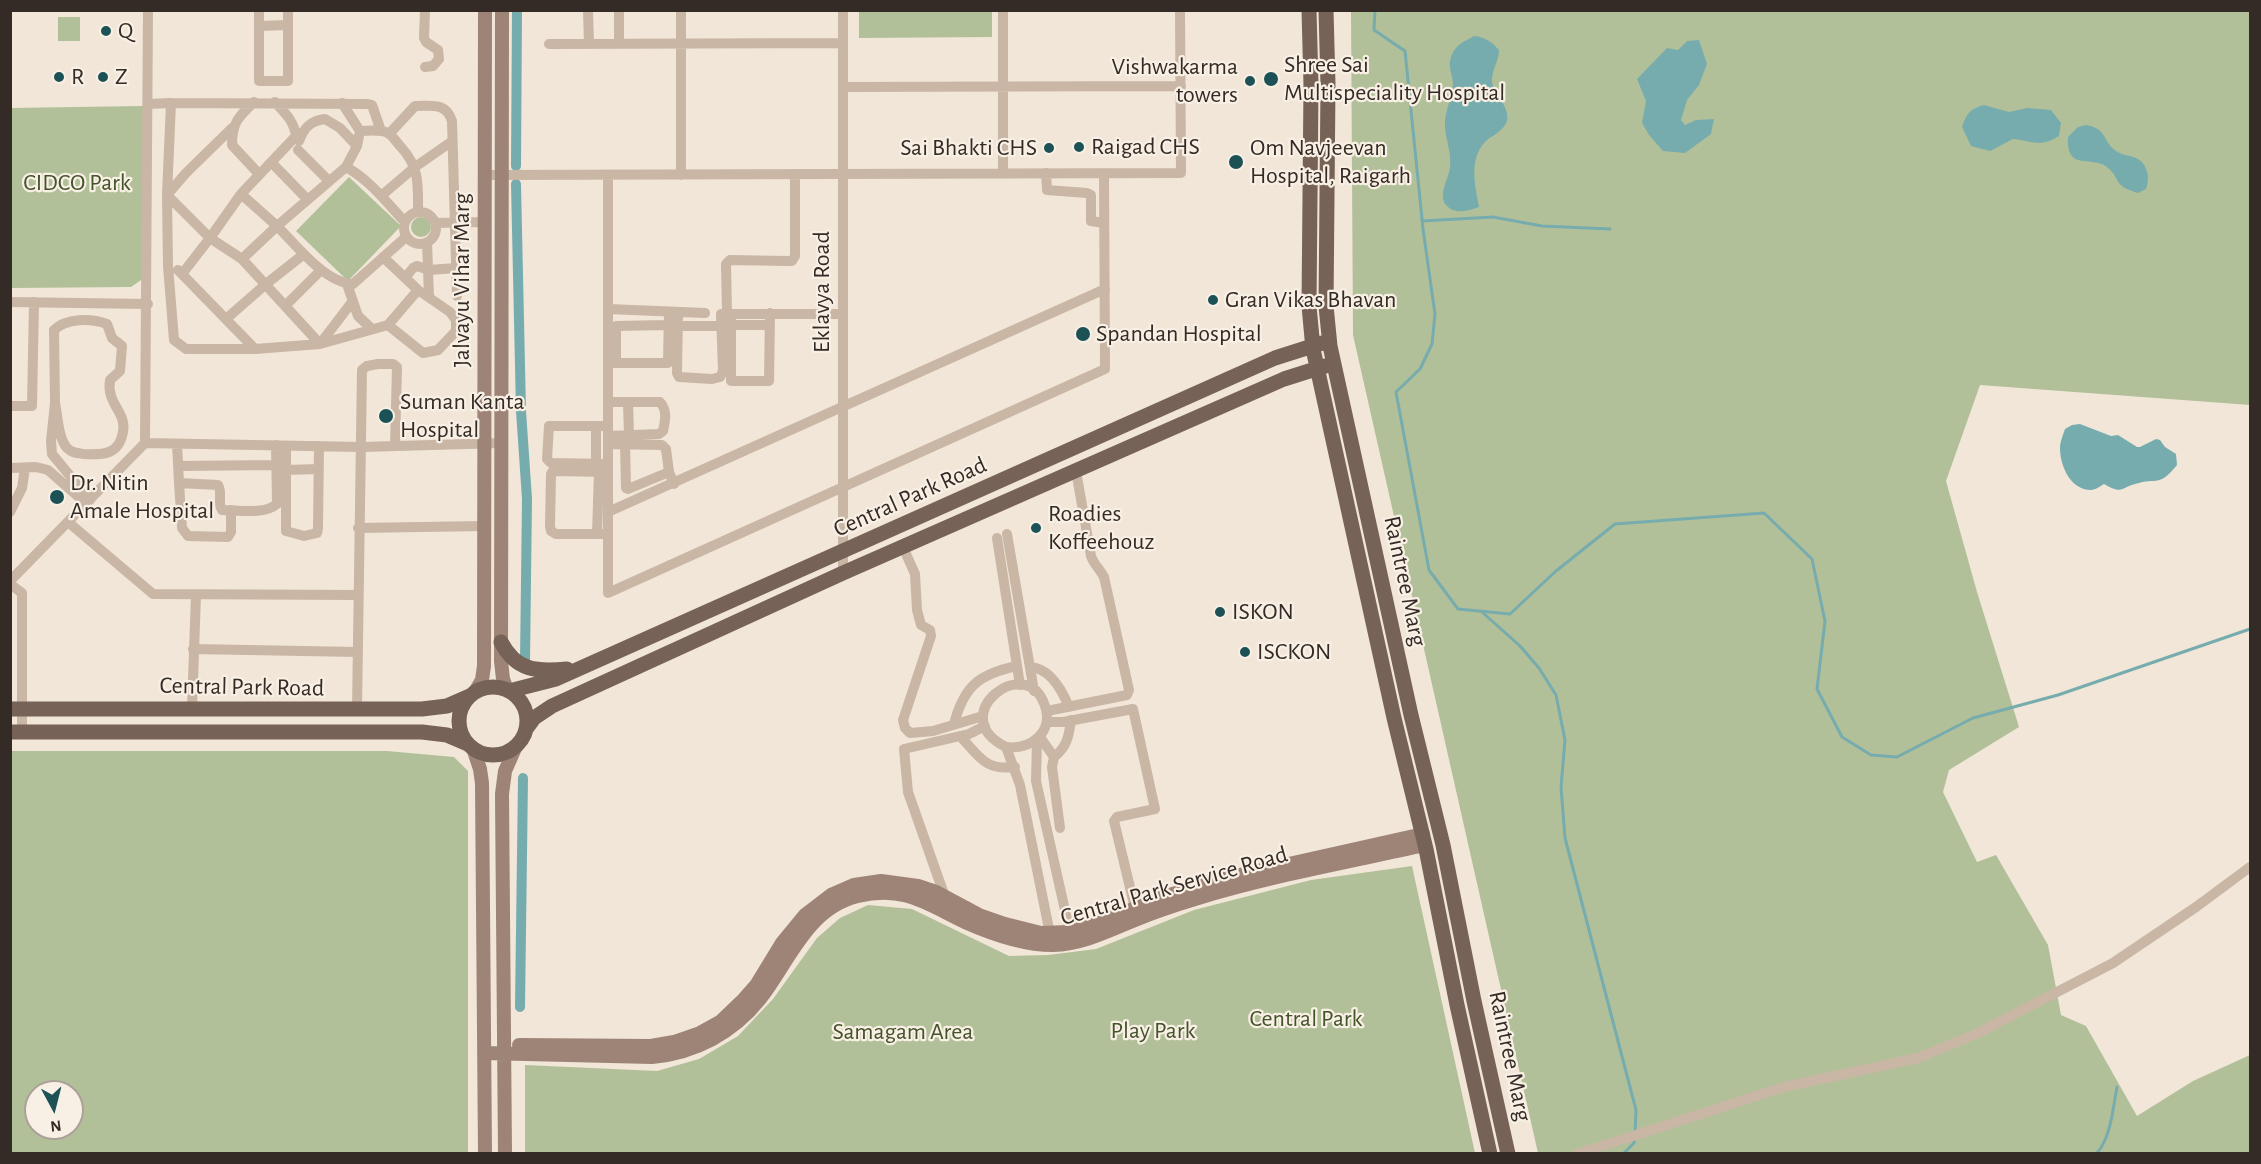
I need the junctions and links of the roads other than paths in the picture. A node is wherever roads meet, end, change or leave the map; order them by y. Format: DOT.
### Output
graph roads {
  1 [pos="148,10"];
  2 [pos="259,10"];
  3 [pos="288,10"];
  4 [pos="425,10"];
  5 [pos="485,10"];
  6 [pos="502,10"];
  7 [pos="588,10"];
  8 [pos="619,10"];
  9 [pos="681,10"];
  10 [pos="843,10"];
  11 [pos="1003,10"];
  12 [pos="1180,10"];
  13 [pos="1309,10"];
  14 [pos="1326,10"];
  15 [pos="288,25"];
  16 [pos="259,26"];
  17 [pos="681,43"];
  18 [pos="843,43"];
  19 [pos="549,44"];
  20 [pos="590,44"];
  21 [pos="619,44"];
  22 [pos="425,67"];
  23 [pos="1181,86"];
  24 [pos="843,87"];
  25 [pos="1003,87"];
  26 [pos="254,102"];
  27 [pos="275,102"];
  28 [pos="171,103"];
  29 [pos="342,103"];
  30 [pos="148,104"];
  31 [pos="232,128"];
  32 [pos="360,130"];
  33 [pos="385,132"];
  34 [pos="451,142"];
  35 [pos="357,146"];
  36 [pos="271,162"];
  37 [pos="346,167"];
  38 [pos="415,167"];
  39 [pos="1046,173"];
  40 [pos="1104,173"];
  41 [pos="258,174"];
  42 [pos="795,174"];
  43 [pos="843,174"];
  44 [pos="1003,174"];
  45 [pos="485,175"];
  46 [pos="506,175"];
  47 [pos="608,175"];
  48 [pos="681,175"];
  49 [pos="329,181"];
  50 [pos="241,194"];
  51 [pos="167,195"];
  52 [pos="381,196"];
  53 [pos="307,199"];
  54 [pos="418,212"];
  55 [pos="405,222"];
  56 [pos="1104,223"];
  57 [pos="454,225"];
  58 [pos="485,225"];
  59 [pos="277,226"];
  60 [pos="436,226"];
  61 [pos="406,237"];
  62 [pos="210,238"];
  63 [pos="428,242"];
  64 [pos="304,254"];
  65 [pos="383,257"];
  66 [pos="242,259"];
  67 [pos="168,260"];
  68 [pos="456,268"];
  69 [pos="321,270"];
  70 [pos="429,270"];
  71 [pos="182,274"];
  72 [pos="405,278"];
  73 [pos="266,284"];
  74 [pos="347,284"];
  75 [pos="1105,289"];
  76 [pos="418,290"];
  77 [pos="457,296"];
  78 [pos="429,297"];
  79 [pos="10,302"];
  80 [pos="34,302"];
  81 [pos="352,302"];
  82 [pos="148,304"];
  83 [pos="285,306"];
  84 [pos="608,309"];
  85 [pos="673,312"];
  86 [pos="843,314"];
  87 [pos="722,317"];
  88 [pos="226,319"];
  89 [pos="770,319"];
  90 [pos="388,325"];
  91 [pos="673,326"];
  92 [pos="372,329"];
  93 [pos="1330,342"];
  94 [pos="320,344"];
  95 [pos="1313,345"];
  96 [pos="255,349"];
  97 [pos="612,363"];
  98 [pos="1334,364"];
  99 [pos="1317,368"];
  100 [pos="608,402"];
  101 [pos="628,402"];
  102 [pos="55,403"];
  103 [pos="10,406"];
  104 [pos="843,407"];
  105 [pos="596,426"];
  106 [pos="608,435"];
  107 [pos="627,439"];
  108 [pos="145,443"];
  109 [pos="502,443"];
  110 [pos="177,444"];
  111 [pos="484,444"];
  112 [pos="281,446"];
  113 [pos="319,446"];
  114 [pos="395,446"];
  115 [pos="362,447"];
  116 [pos="178,466"];
  117 [pos="10,468"];
  118 [pos="25,468"];
  119 [pos="281,468"];
  120 [pos="603,468"];
  121 [pos="319,469"];
  122 [pos="1076,471"];
  123 [pos="669,472"];
  124 [pos="179,483"];
  125 [pos="674,484"];
  126 [pos="843,487"];
  127 [pos="15,493"];
  128 [pos="87,502"];
  129 [pos="231,510"];
  130 [pos="10,512"];
  131 [pos="608,512"];
  132 [pos="69,522"];
  133 [pos="484,526"];
  134 [pos="358,528"];
  135 [pos="603,534"];
  136 [pos="903,547"];
  137 [pos="843,551"];
  138 [pos="843,573"];
  139 [pos="10,582"];
  140 [pos="196,595"];
  141 [pos="358,595"];
  142 [pos="501,642"];
  143 [pos="193,649"];
  144 [pos="16,651"];
  145 [pos="358,652"];
  146 [pos="1017,666"];
  147 [pos="1030,667"];
  148 [pos="581,668"];
  149 [pos="1020,685"];
  150 [pos="508,691"];
  151 [pos="1034,691"];
  152 [pos="472,694"];
  153 [pos="1069,707"];
  154 [pos="192,708"];
  155 [pos="16,709"];
  156 [pos="357,710"];
  157 [pos="1047,716"];
  158 [pos="1071,720"];
  159 [pos="984,721"];
  160 [pos="954,724"];
  161 [pos="526,729"];
  162 [pos="16,732"];
  163 [pos="960,736"];
  164 [pos="1038,739"];
  165 [pos="471,746"];
  166 [pos="516,746"];
  167 [pos="1006,747"];
  168 [pos="1054,757"];
  169 [pos="1015,767"];
  170 [pos="1060,828"];
  171 [pos="1424,840"];
  172 [pos="2250,867"];
  173 [pos="945,897"];
  174 [pos="1135,908"];
  175 [pos="1071,937"];
  176 [pos="1051,939"];
  177 [pos="484,1049"];
  178 [pos="504,1049"];
  179 [pos="485,1154"];
  180 [pos="505,1154"];
  181 [pos="1490,1154"];
  182 [pos="1508,1154"];
  183 [pos="1577,1154"];
  1 -- 30 [label="street"];
  2 -- 16 [label="street"];
  3 -- 15 [label="street"];
  4 -- 22 [label="street"];
  5 -- 45 [label="main road, Jalvayu Vihar Marg"];
  6 -- 46 [label="main road, Jalvayu Vihar Marg"];
  7 -- 20 [label="street"];
  8 -- 21 [label="street"];
  9 -- 17 [label="street"];
  10 -- 18 [label="street, Eklavya Road"];
  11 -- 25 [label="street"];
  12 -- 23 [label="street"];
  13 -- 95 [label="main road, Raintree Marg"];
  14 -- 93 [label="main road, Raintree Marg"];
  15 -- 16 [label="street"];
  15 -- 16 [label="street"];
  17 -- 18 [label="street"];
  17 -- 21 [label="street"];
  17 -- 48 [label="street"];
  18 -- 24 [label="street, Eklavya Road"];
  19 -- 20 [label="street"];
  20 -- 21 [label="street"];
  23 -- 25 [label="street"];
  23 -- 40 [label="street"];
  24 -- 25 [label="street"];
  24 -- 43 [label="street, Eklavya Road"];
  25 -- 44 [label="street"];
  26 -- 27 [label="street"];
  26 -- 28 [label="street"];
  26 -- 31 [label="street"];
  27 -- 29 [label="street"];
  27 -- 36 [label="street"];
  28 -- 30 [label="street"];
  28 -- 51 [label="street"];
  29 -- 32 [label="street"];
  29 -- 33 [label="street"];
  30 -- 82 [label="street"];
  31 -- 41 [label="street"];
  31 -- 51 [label="street"];
  32 -- 33 [label="street"];
  32 -- 35 [label="street"];
  33 -- 34 [label="street"];
  33 -- 38 [label="street"];
  34 -- 38 [label="street"];
  34 -- 57 [label="street"];
  35 -- 37 [label="street"];
  35 -- 49 [label="street"];
  36 -- 41 [label="street"];
  36 -- 53 [label="street"];
  37 -- 49 [label="street"];
  37 -- 52 [label="street"];
  38 -- 52 [label="street"];
  38 -- 54 [label="street"];
  39 -- 40 [label="street"];
  39 -- 44 [label="street"];
  39 -- 56 [label="street"];
  40 -- 56 [label="street"];
  41 -- 50 [label="street"];
  42 -- 43 [label="street"];
  42 -- 48 [label="street"];
  42 -- 87 [label="street"];
  43 -- 44 [label="street"];
  43 -- 86 [label="street, Eklavya Road"];
  45 -- 46 [label="street"];
  45 -- 58 [label="main road, Jalvayu Vihar Marg"];
  46 -- 47 [label="street"];
  46 -- 109 [label="main road, Jalvayu Vihar Marg"];
  47 -- 48 [label="street"];
  47 -- 84 [label="street"];
  49 -- 53 [label="street"];
  50 -- 59 [label="street"];
  50 -- 62 [label="street"];
  51 -- 62 [label="street"];
  51 -- 67 [label="street"];
  52 -- 55 [label="street"];
  53 -- 59 [label="street"];
  54 -- 55 [label="street"];
  54 -- 60 [label="street"];
  55 -- 61 [label="street"];
  56 -- 75 [label="street"];
  57 -- 58 [label="street"];
  57 -- 60 [label="street"];
  57 -- 68 [label="street"];
  58 -- 111 [label="main road, Jalvayu Vihar Marg"];
  59 -- 64 [label="street"];
  59 -- 66 [label="street"];
  60 -- 63 [label="street"];
  61 -- 63 [label="street"];
  61 -- 65 [label="street"];
  62 -- 66 [label="street"];
  62 -- 71 [label="street"];
  63 -- 70 [label="street"];
  64 -- 69 [label="street"];
  64 -- 73 [label="street"];
  65 -- 72 [label="street"];
  65 -- 74 [label="street"];
  66 -- 73 [label="street"];
  67 -- 71 [label="street"];
  67 -- 96 [label="street"];
  68 -- 70 [label="street"];
  68 -- 77 [label="street"];
  69 -- 74 [label="street"];
  69 -- 83 [label="street"];
  70 -- 72 [label="street"];
  70 -- 78 [label="street"];
  71 -- 88 [label="street"];
  72 -- 76 [label="street"];
  73 -- 83 [label="street"];
  73 -- 88 [label="street"];
  74 -- 81 [label="street"];
  75 -- 104 [label="street"];
  75 -- 126 [label="street"];
  76 -- 78 [label="street"];
  76 -- 90 [label="street"];
  78 -- 90 [label="street"];
  79 -- 80 [label="street"];
  80 -- 82 [label="street"];
  80 -- 103 [label="street"];
  81 -- 92 [label="street"];
  81 -- 94 [label="street"];
  82 -- 108 [label="street"];
  83 -- 94 [label="street"];
  84 -- 85 [label="street"];
  84 -- 97 [label="street"];
  85 -- 87 [label="street"];
  85 -- 91 [label="street"];
  86 -- 89 [label="street"];
  86 -- 104 [label="street, Eklavya Road"];
  87 -- 89 [label="street"];
  87 -- 89 [label="street"];
  87 -- 91 [label="street"];
  87 -- 91 [label="street"];
  88 -- 96 [label="street"];
  90 -- 92 [label="street"];
  91 -- 97 [label="street"];
  91 -- 97 [label="street"];
  92 -- 94 [label="street"];
  93 -- 95 [label="main road, Central Park Road"];
  93 -- 98 [label="main road, Raintree Marg"];
  94 -- 96 [label="street"];
  95 -- 99 [label="main road, Raintree Marg"];
  95 -- 137 [label="main road, Central Park Road"];
  97 -- 100 [label="street"];
  98 -- 99 [label="main road, Central Park Road"];
  98 -- 182 [label="main road, Raintree Marg"];
  99 -- 122 [label="main road, Central Park Road"];
  99 -- 171 [label="main road, Raintree Marg"];
  100 -- 101 [label="street"];
  100 -- 106 [label="street"];
  101 -- 107 [label="street"];
  101 -- 107 [label="street"];
  102 -- 102 [label="street"];
  102 -- 128 [label="street"];
  104 -- 125 [label="street"];
  104 -- 126 [label="street, Eklavya Road"];
  105 -- 106 [label="street"];
  105 -- 120 [label="street"];
  105 -- 120 [label="street"];
  106 -- 107 [label="street"];
  106 -- 120 [label="street"];
  107 -- 123 [label="street"];
  107 -- 123 [label="street"];
  108 -- 110 [label="street"];
  108 -- 128 [label="street"];
  109 -- 111 [label="street"];
  109 -- 142 [label="main road, Jalvayu Vihar Marg"];
  110 -- 112 [label="street"];
  110 -- 116 [label="street"];
  111 -- 114 [label="street"];
  111 -- 133 [label="main road, Jalvayu Vihar Marg"];
  112 -- 113 [label="street"];
  112 -- 119 [label="street"];
  113 -- 115 [label="street"];
  113 -- 121 [label="street"];
  114 -- 115 [label="street"];
  114 -- 115 [label="street"];
  115 -- 134 [label="street"];
  116 -- 119 [label="street"];
  116 -- 124 [label="street"];
  117 -- 118 [label="street"];
  118 -- 127 [label="street"];
  118 -- 128 [label="street"];
  119 -- 121 [label="street"];
  119 -- 121 [label="street"];
  119 -- 129 [label="street"];
  120 -- 131 [label="street"];
  120 -- 135 [label="street"];
  120 -- 135 [label="street"];
  122 -- 136 [label="main road, Central Park Road"];
  122 -- 153 [label="street"];
  123 -- 125 [label="street"];
  124 -- 129 [label="street"];
  124 -- 129 [label="street"];
  125 -- 131 [label="street"];
  126 -- 135 [label="street"];
  126 -- 137 [label="street, Eklavya Road"];
  127 -- 130 [label="street"];
  128 -- 132 [label="street"];
  131 -- 135 [label="street"];
  132 -- 139 [label="street"];
  132 -- 140 [label="street"];
  133 -- 134 [label="street"];
  133 -- 152 [label="main road, Jalvayu Vihar Marg"];
  134 -- 141 [label="street"];
  136 -- 138 [label="main road, Central Park Road"];
  136 -- 160 [label="street"];
  137 -- 138 [label="street, Eklavya Road"];
  137 -- 148 [label="main road, Central Park Road"];
  138 -- 161 [label="main road, Central Park Road"];
  139 -- 144 [label="street"];
  140 -- 141 [label="street"];
  140 -- 143 [label="street"];
  141 -- 145 [label="street"];
  142 -- 148 [label="main road"];
  142 -- 150 [label="main road, Jalvayu Vihar Marg"];
  143 -- 145 [label="street"];
  143 -- 154 [label="street"];
  144 -- 155 [label="street"];
  145 -- 156 [label="street"];
  146 -- 147 [label="street"];
  146 -- 149 [label="street"];
  146 -- 160 [label="street"];
  147 -- 151 [label="street"];
  147 -- 153 [label="street"];
  148 -- 150 [label="main road, Central Park Road"];
  149 -- 151 [label="street"];
  149 -- 159 [label="street"];
  150 -- 152 [label="main road"];
  150 -- 161 [label="main road"];
  151 -- 157 [label="street"];
  152 -- 156 [label="main road, Central Park Road"];
  152 -- 165 [label="main road"];
  153 -- 157 [label="street"];
  154 -- 155 [label="main road, Central Park Road"];
  154 -- 156 [label="main road, Central Park Road"];
  155 -- 162 [label="street"];
  157 -- 158 [label="street"];
  157 -- 164 [label="street"];
  158 -- 168 [label="street"];
  158 -- 174 [label="street"];
  159 -- 160 [label="street"];
  159 -- 163 [label="street"];
  159 -- 167 [label="street"];
  161 -- 166 [label="main road"];
  162 -- 165 [label="main road, Central Park Road"];
  163 -- 169 [label="street"];
  163 -- 173 [label="street"];
  164 -- 167 [label="street"];
  164 -- 168 [label="street"];
  164 -- 175 [label="street"];
  165 -- 166 [label="main road"];
  165 -- 177 [label="main road"];
  166 -- 178 [label="main road"];
  167 -- 169 [label="street"];
  168 -- 170 [label="street"];
  169 -- 176 [label="street"];
  171 -- 174 [label="main road, Central Park Service Road"];
  171 -- 175 [label="main road, Central Park Service Road"];
  171 -- 181 [label="main road, Raintree Marg"];
  172 -- 183 [label="street"];
  173 -- 176 [label="main road, Central Park Service Road"];
  173 -- 178 [label="main road, Central Park Service Road"];
  174 -- 175 [label="main road, Central Park Service Road"];
  175 -- 176 [label="main road, Central Park Service Road"];
  176 -- 178 [label="main road, Central Park Service Road"];
  177 -- 178 [label="main road"];
  177 -- 179 [label="main road"];
  178 -- 180 [label="main road"];
}
